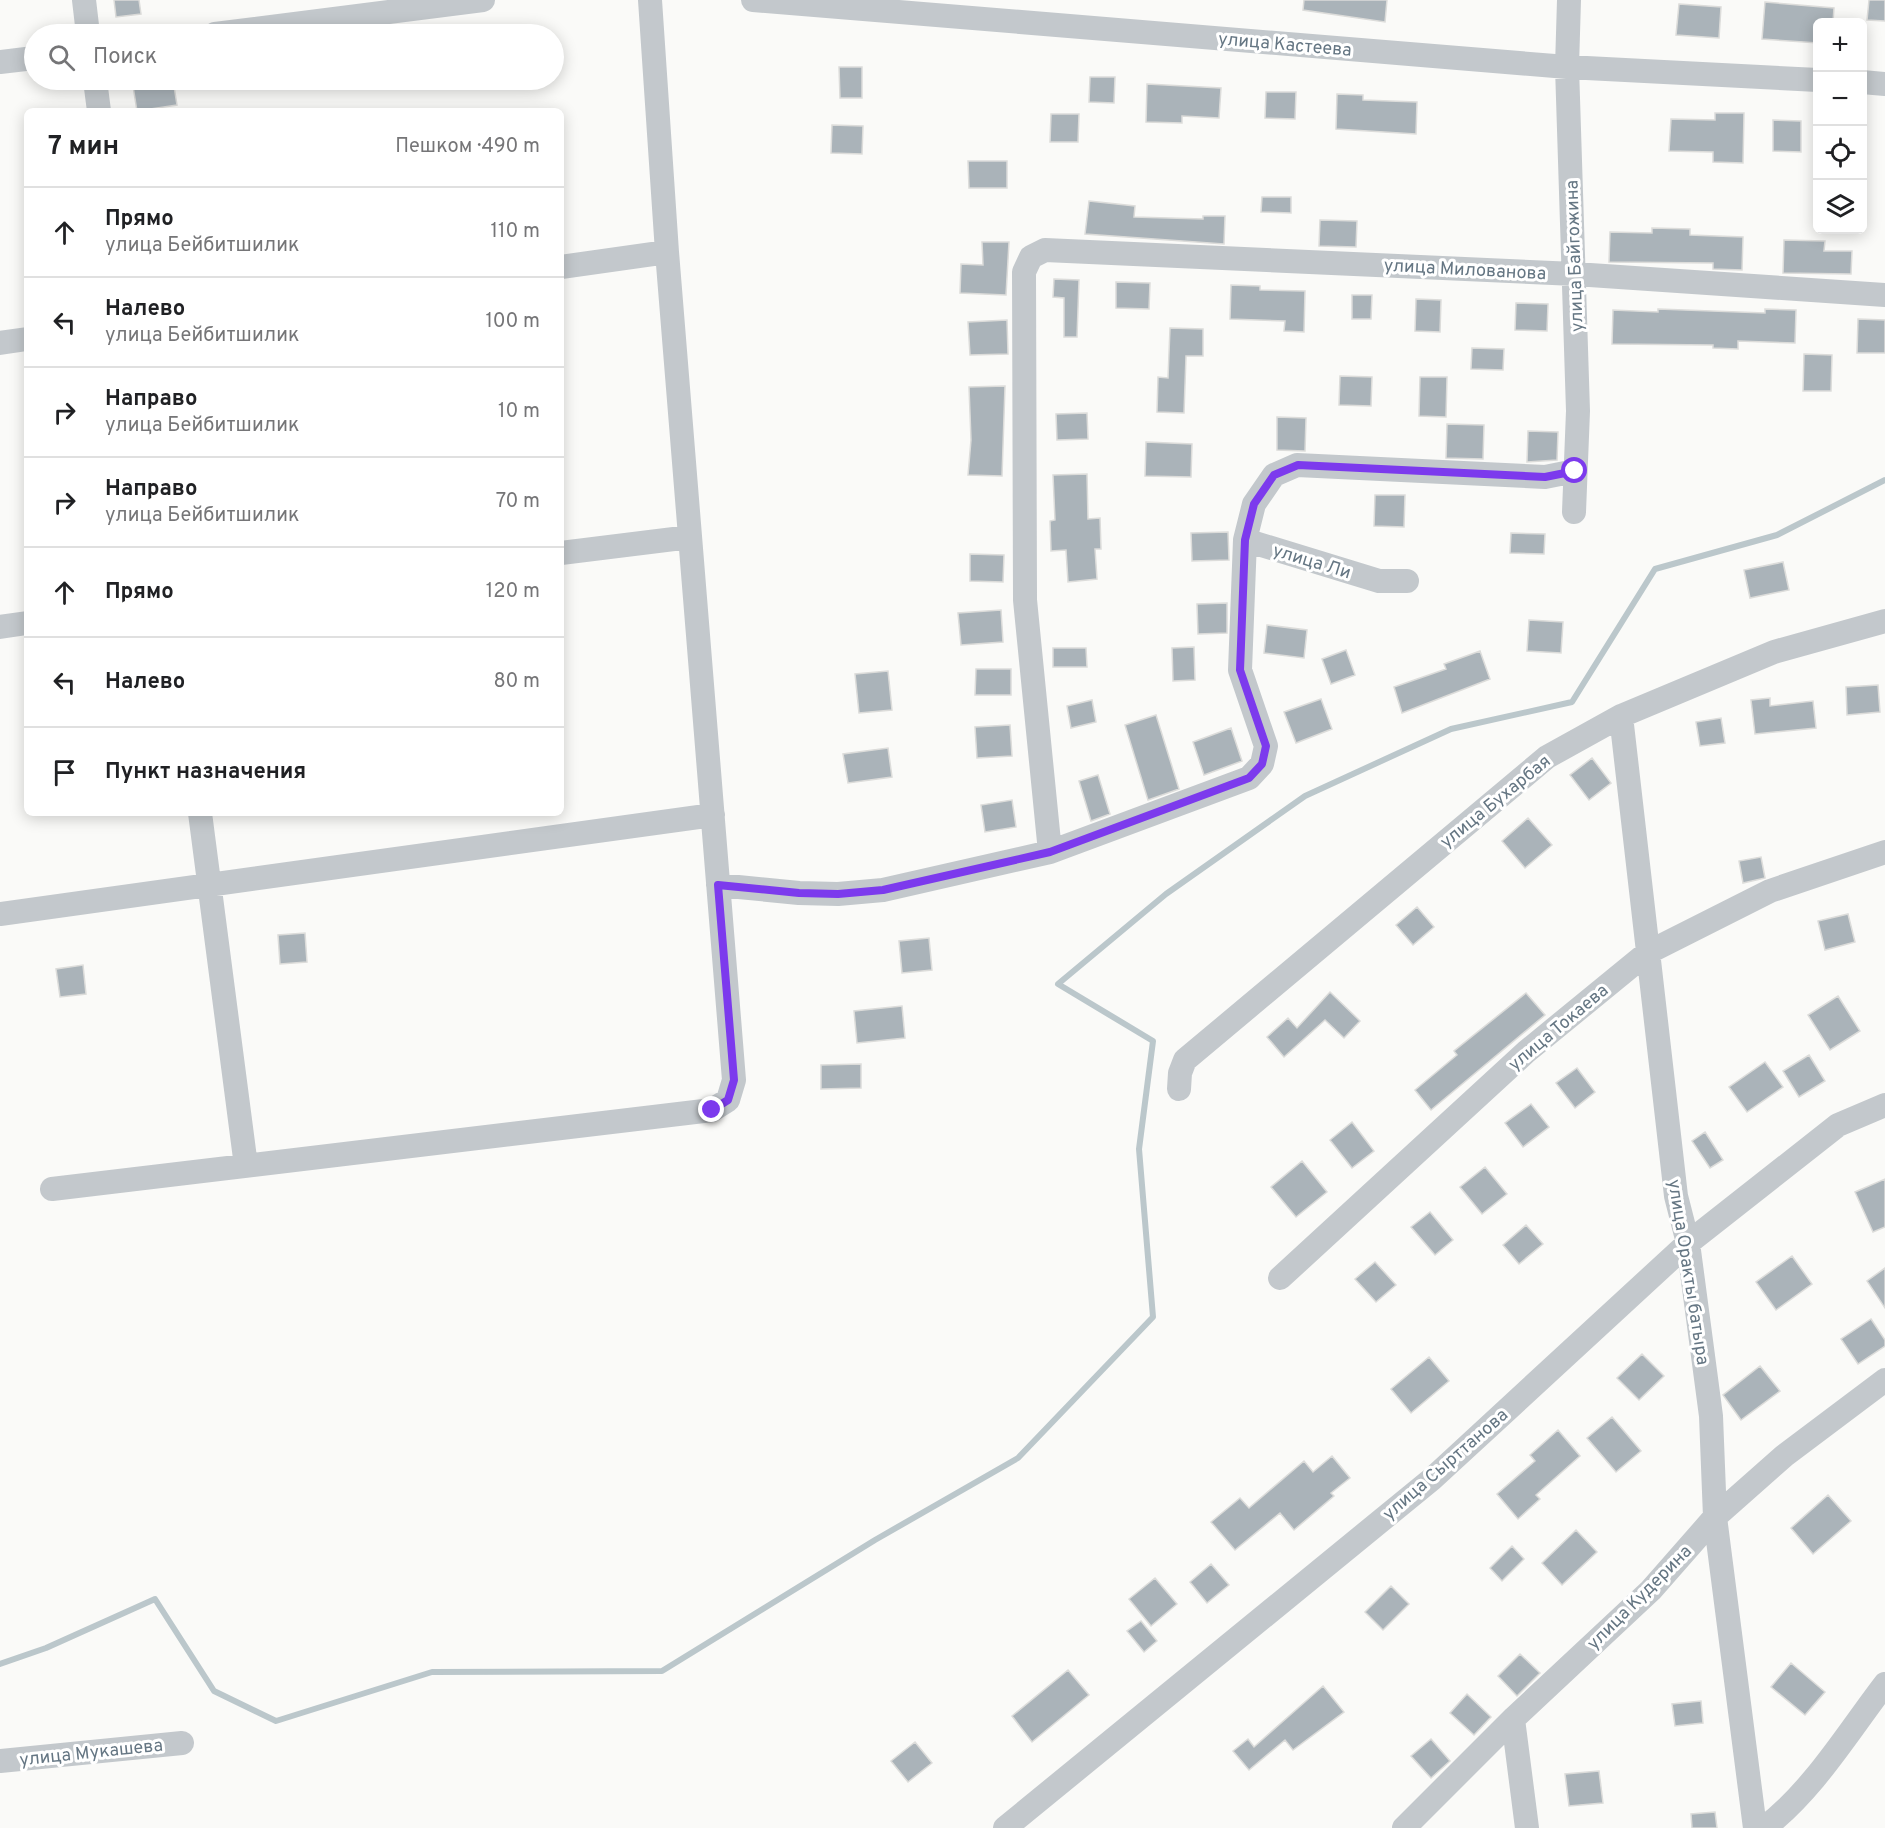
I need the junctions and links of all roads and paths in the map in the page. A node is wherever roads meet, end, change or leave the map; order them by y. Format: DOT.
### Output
graph roads {
  1 [pos="84,0"];
  2 [pos="483,0"];
  3 [pos="650,0"];
  4 [pos="753,0"];
  5 [pos="1569,0"];
  6 [pos="87,24"];
  7 [pos="294,24"];
  8 [pos="24,59"];
  9 [pos="0,62"];
  10 [pos="1567,67"];
  11 [pos="1813,80"];
  12 [pos="1867,82"];
  13 [pos="1885,84"];
  14 [pos="96,90"];
  15 [pos="99,108"];
  16 [pos="667,252"];
  17 [pos="564,267"];
  18 [pos="1575,274"];
  19 [pos="1885,295"];
  20 [pos="24,339"];
  21 [pos="0,342"];
  22 [pos="1575,471"];
  23 [pos="1574,512"];
  24 [pos="690,537"];
  25 [pos="1245,540"];
  26 [pos="564,553"];
  27 [pos="1407,581"];
  28 [pos="1885,621"];
  29 [pos="24,623"];
  30 [pos="0,627"];
  31 [pos="1621,716"];
  32 [pos="713,815"];
  33 [pos="200,816"];
  34 [pos="1050,852"];
  35 [pos="1885,852"];
  36 [pos="210,885"];
  37 [pos="718,885"];
  38 [pos="0,914"];
  39 [pos="1647,954"];
  40 [pos="1179,1089"];
  41 [pos="1885,1105"];
  42 [pos="246,1166"];
  43 [pos="52,1189"];
  44 [pos="1688,1243"];
  45 [pos="1280,1278"];
  46 [pos="1885,1380"];
  47 [pos="1715,1517"];
  48 [pos="1885,1684"];
  49 [pos="1513,1719"];
  50 [pos="182,1743"];
  51 [pos="0,1761"];
  52 [pos="1005,1828"];
  53 [pos="1404,1828"];
  54 [pos="1527,1828"];
  55 [pos="1755,1828"];
  56 [pos="1764,1828"];
  1 -- 6 [label="street"];
  2 -- 7 [label="street"];
  3 -- 16 [label="street"];
  4 -- 10 [label="street, улица Кастеева"];
  5 -- 10 [label="street, улица Байгожина"];
  8 -- 9 [label="street"];
  10 -- 11 [label="street, улица Кастеева"];
  10 -- 18 [label="street, улица Байгожина"];
  12 -- 13 [label="street"];
  14 -- 15 [label="street"];
  16 -- 17 [label="street"];
  16 -- 24 [label="street"];
  18 -- 19 [label="street, улица Милованова"];
  18 -- 22 [label="street, улица Байгожина"];
  18 -- 34 [label="street, улица Милованова"];
  20 -- 21 [label="street"];
  22 -- 23 [label="street, улица Байгожина"];
  22 -- 25 [label="street"];
  24 -- 26 [label="street"];
  24 -- 32 [label="street"];
  25 -- 27 [label="street, улица Ли"];
  25 -- 34 [label="street"];
  28 -- 31 [label="street, улица Бухарбая"];
  29 -- 30 [label="street"];
  31 -- 39 [label="street, улица Оракты батыра"];
  31 -- 40 [label="street, улица Бухарбая"];
  32 -- 36 [label="street"];
  32 -- 37 [label="street"];
  33 -- 36 [label="street"];
  34 -- 37 [label="street"];
  35 -- 39 [label="street, улица Токаева"];
  36 -- 38 [label="street"];
  36 -- 42 [label="street"];
  37 -- 42 [label="street"];
  39 -- 44 [label="street, улица Оракты батыра"];
  39 -- 45 [label="street, улица Токаева"];
  41 -- 44 [label="street, улица Сырттанова"];
  42 -- 43 [label="street"];
  44 -- 47 [label="street, улица Оракты батыра"];
  44 -- 52 [label="street, улица Сырттанова"];
  46 -- 47 [label="street, улица Кудерина"];
  47 -- 49 [label="street, улица Кудерина"];
  47 -- 55 [label="street, улица Оракты батыра"];
  48 -- 56 [label="street"];
  49 -- 53 [label="street, улица Кудерина"];
  49 -- 54 [label="street"];
  50 -- 51 [label="street, улица Мукашева"];
}
